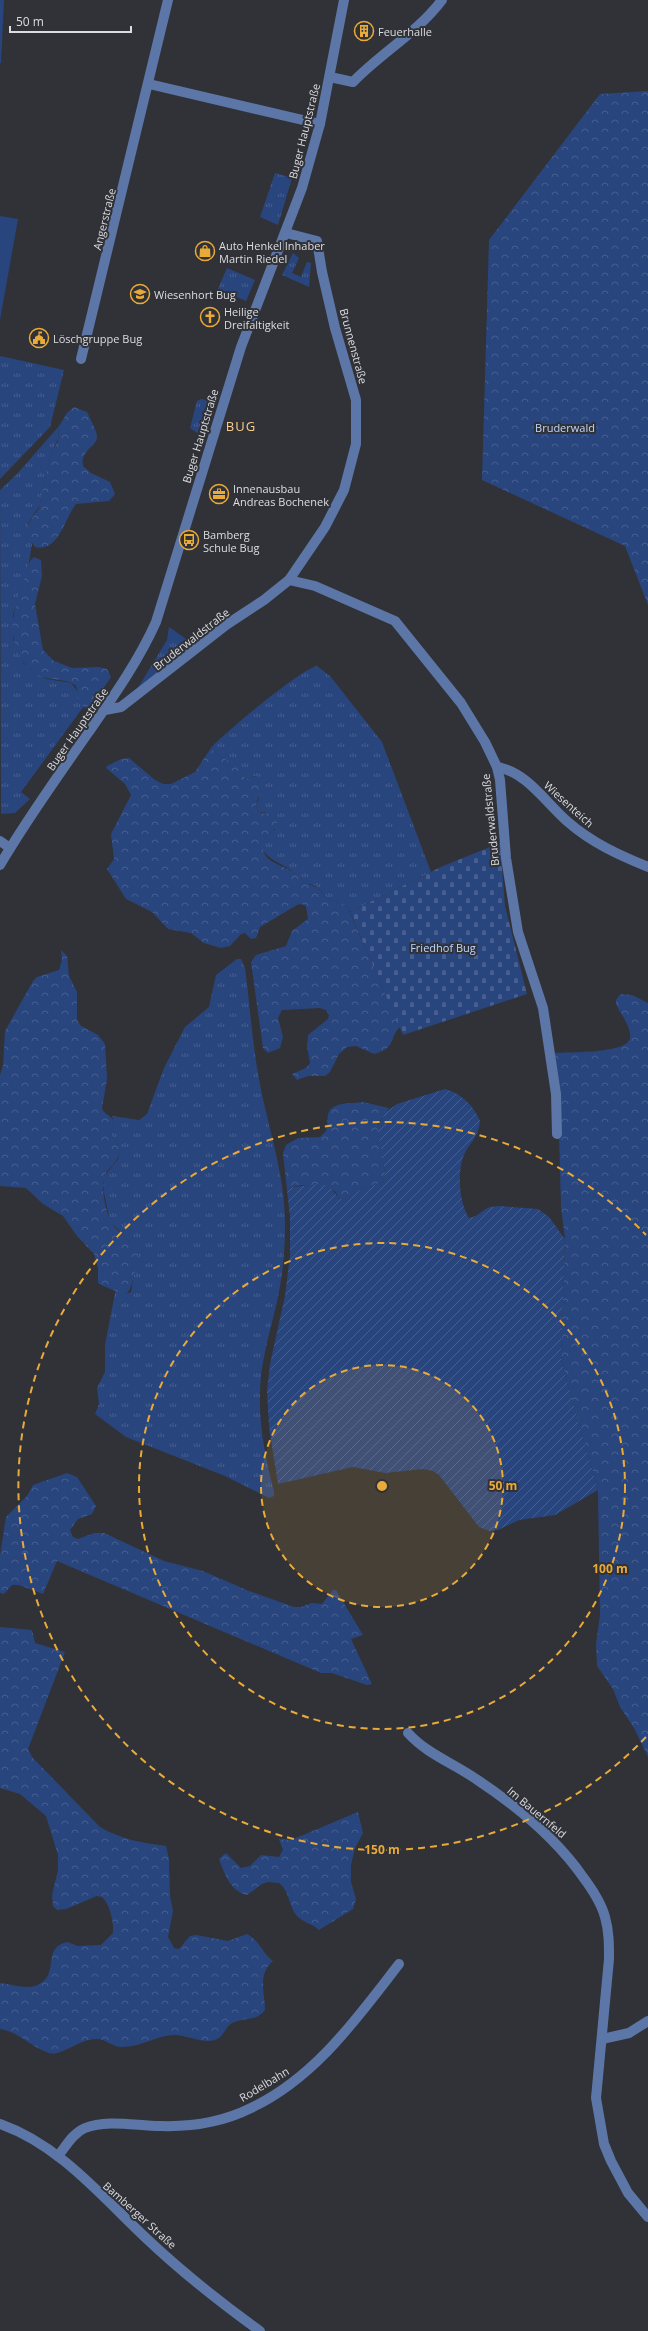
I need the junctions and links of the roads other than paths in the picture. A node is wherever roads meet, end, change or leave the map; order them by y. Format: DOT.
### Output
graph roads {
  1 [pos="168,0"];
  2 [pos="344,0"];
  3 [pos="442,0"];
  4 [pos="330,77"];
  5 [pos="149,84"];
  6 [pos="320,124"];
  7 [pos="286,233"];
  8 [pos="81,359"];
  9 [pos="344,490"];
  10 [pos="289,580"];
  11 [pos="104,710"];
  12 [pos="497,767"];
  13 [pos="0,841"];
  14 [pos="10,848"];
  15 [pos="0,865"];
  16 [pos="648,867"];
  17 [pos="557,1134"];
  18 [pos="408,1733"];
  19 [pos="399,1964"];
  20 [pos="648,2021"];
  21 [pos="602,2040"];
  22 [pos="0,2124"];
  23 [pos="58,2156"];
  24 [pos="648,2217"];
  25 [pos="260,2331"];
  1 -- 5 [label="street, Angerstraße"];
  2 -- 4 [label="street, Buger Hauptstraße"];
  3 -- 4 [label="street"];
  4 -- 6 [label="street, Buger Hauptstraße"];
  5 -- 6 [label="street"];
  5 -- 8 [label="street, Angerstraße"];
  6 -- 7 [label="street, Buger Hauptstraße"];
  7 -- 9 [label="street, Brunnenstraße"];
  7 -- 11 [label="street, Buger Hauptstraße"];
  9 -- 10 [label="street, Bruderwaldstraße"];
  10 -- 11 [label="street, Bruderwaldstraße"];
  10 -- 12 [label="street, Bruderwaldstraße"];
  11 -- 14 [label="street, Buger Hauptstraße"];
  12 -- 16 [label="street, Wiesenteich"];
  12 -- 17 [label="street, Bruderwaldstraße"];
  13 -- 14 [label="street"];
  14 -- 15 [label="street, Buger Hauptstraße"];
  18 -- 21 [label="street, Im Bauernfeld"];
  19 -- 23 [label="street, Rodelbahn"];
  20 -- 21 [label="street"];
  21 -- 24 [label="street, Im Bauernfeld"];
  22 -- 23 [label="street, Bamberger Straße"];
  23 -- 25 [label="street, Bamberger Straße"];
}
